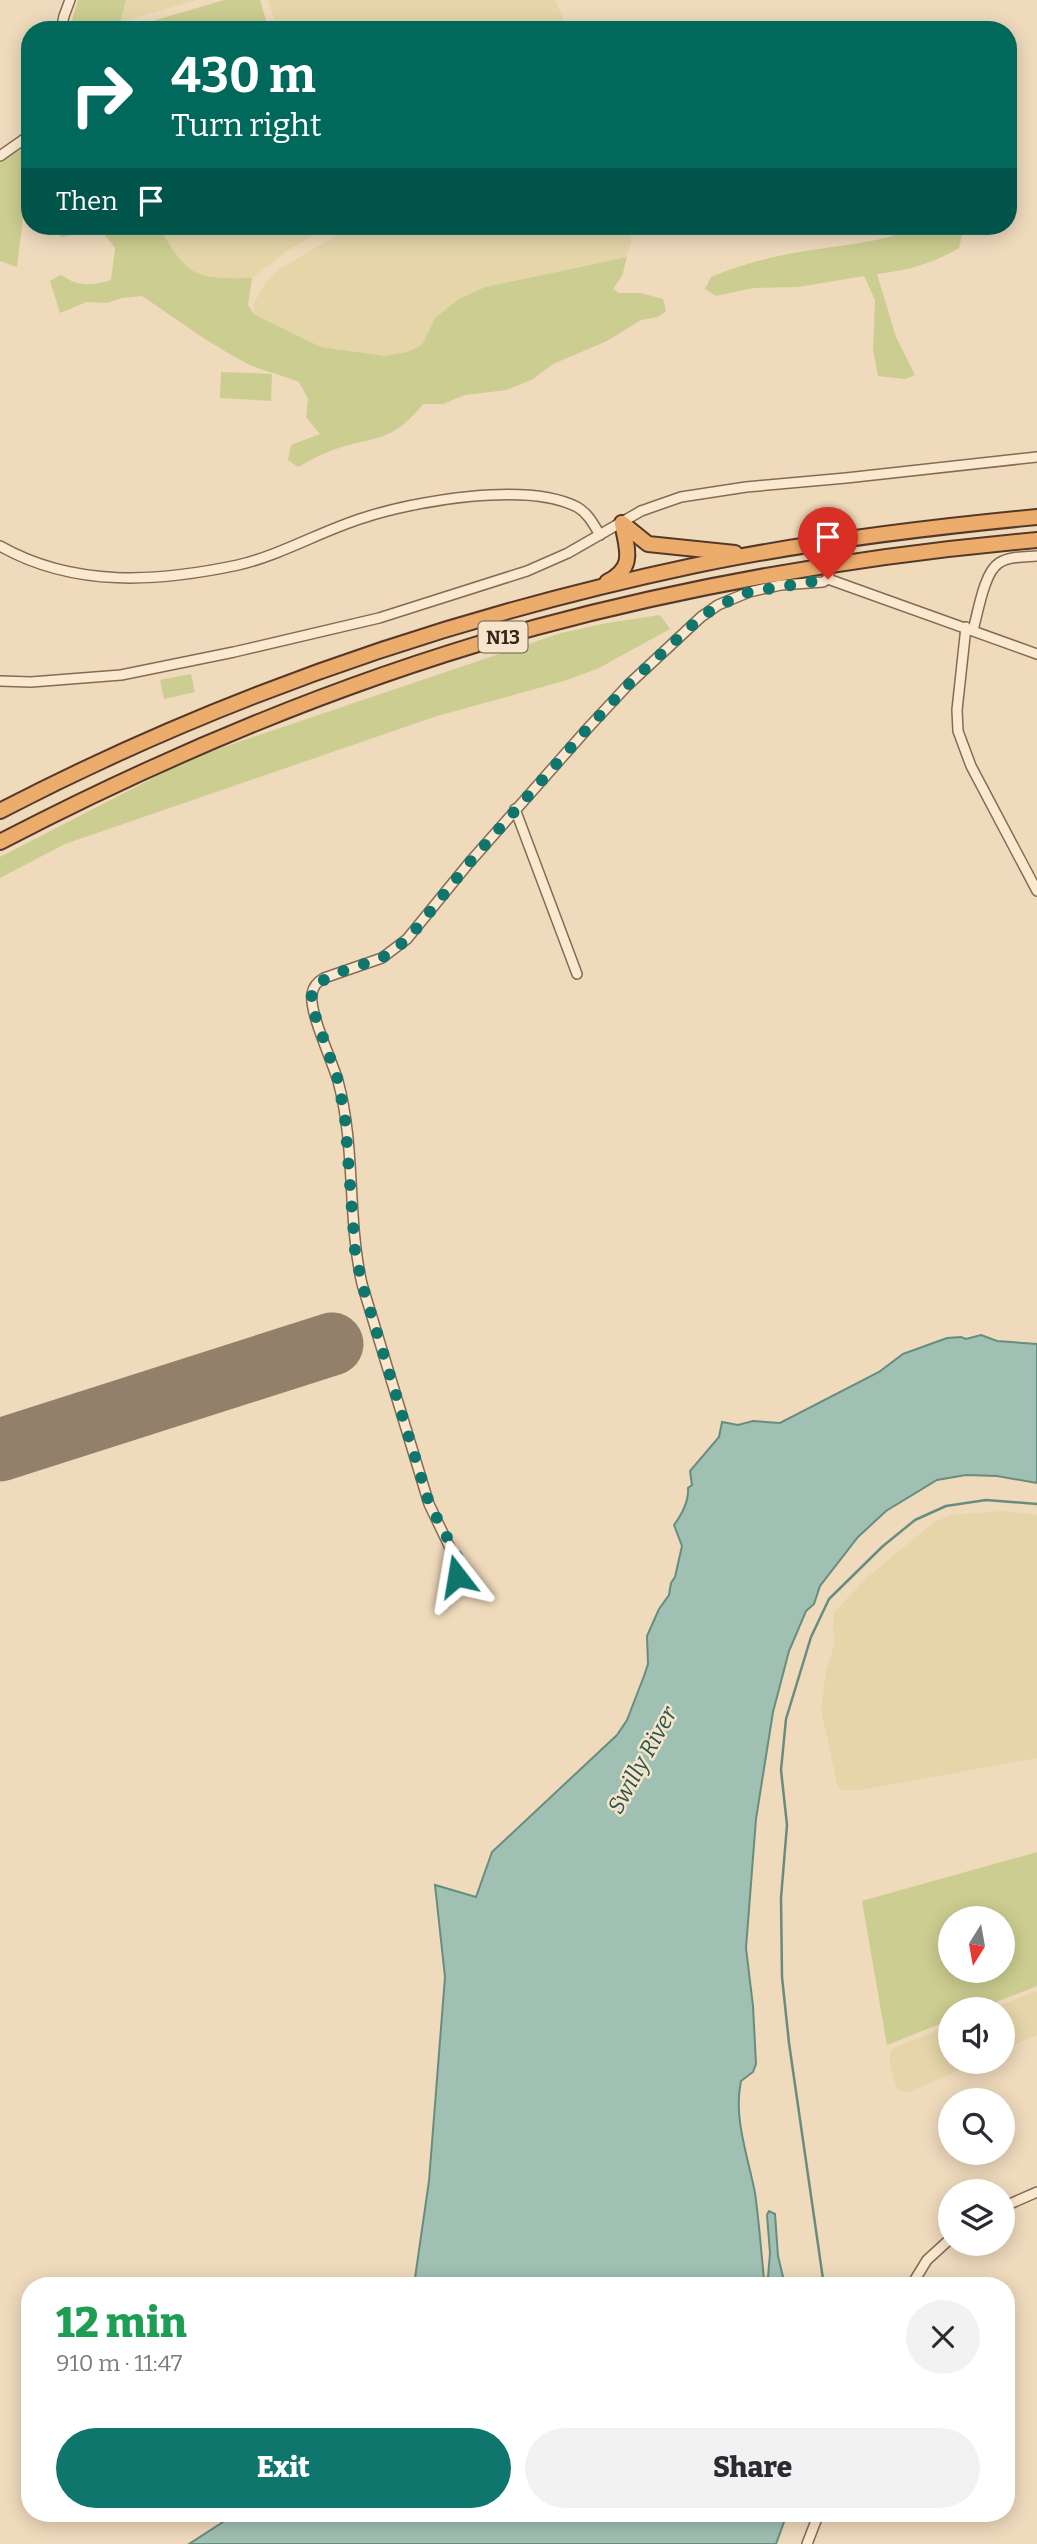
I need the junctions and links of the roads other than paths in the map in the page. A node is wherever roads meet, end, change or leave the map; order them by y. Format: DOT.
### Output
graph roads {
  1 [pos="70,0"];
  2 [pos="63,21"];
  3 [pos="21,141"];
  4 [pos="0,156"];
  5 [pos="1037,457"];
  6 [pos="1037,517"];
  7 [pos="622,523"];
  8 [pos="600,535"];
  9 [pos="1037,541"];
  10 [pos="0,546"];
  11 [pos="751,555"];
  12 [pos="1037,556"];
  13 [pos="829,572"];
  14 [pos="597,588"];
  15 [pos="970,629"];
  16 [pos="1037,654"];
  17 [pos="0,681"];
  18 [pos="515,810"];
  19 [pos="0,811"];
  20 [pos="0,842"];
  21 [pos="1037,891"];
  22 [pos="577,974"];
  23 [pos="446,1602"];
  24 [pos="1037,2192"];
  25 [pos="1015,2202"];
  26 [pos="938,2250"];
  27 [pos="917,2277"];
  28 [pos="816,2522"];
  29 [pos="807,2544"];
  1 -- 2 [label="street"];
  3 -- 4 [label="street"];
  5 -- 7 [label="street"];
  6 -- 11 [label="highway, N13"];
  7 -- 8 [label="street"];
  7 -- 11 [label="highway"];
  7 -- 14 [label="highway"];
  8 -- 10 [label="street"];
  8 -- 17 [label="street"];
  9 -- 13 [label="highway, N13"];
  11 -- 14 [label="highway, N13"];
  12 -- 15 [label="street"];
  13 -- 15 [label="street"];
  13 -- 18 [label="street"];
  13 -- 20 [label="highway, N13"];
  14 -- 19 [label="highway, N13"];
  15 -- 16 [label="street"];
  15 -- 21 [label="street"];
  18 -- 22 [label="street"];
  18 -- 23 [label="street"];
  24 -- 25 [label="street"];
  26 -- 27 [label="street"];
  28 -- 29 [label="street"];
}
